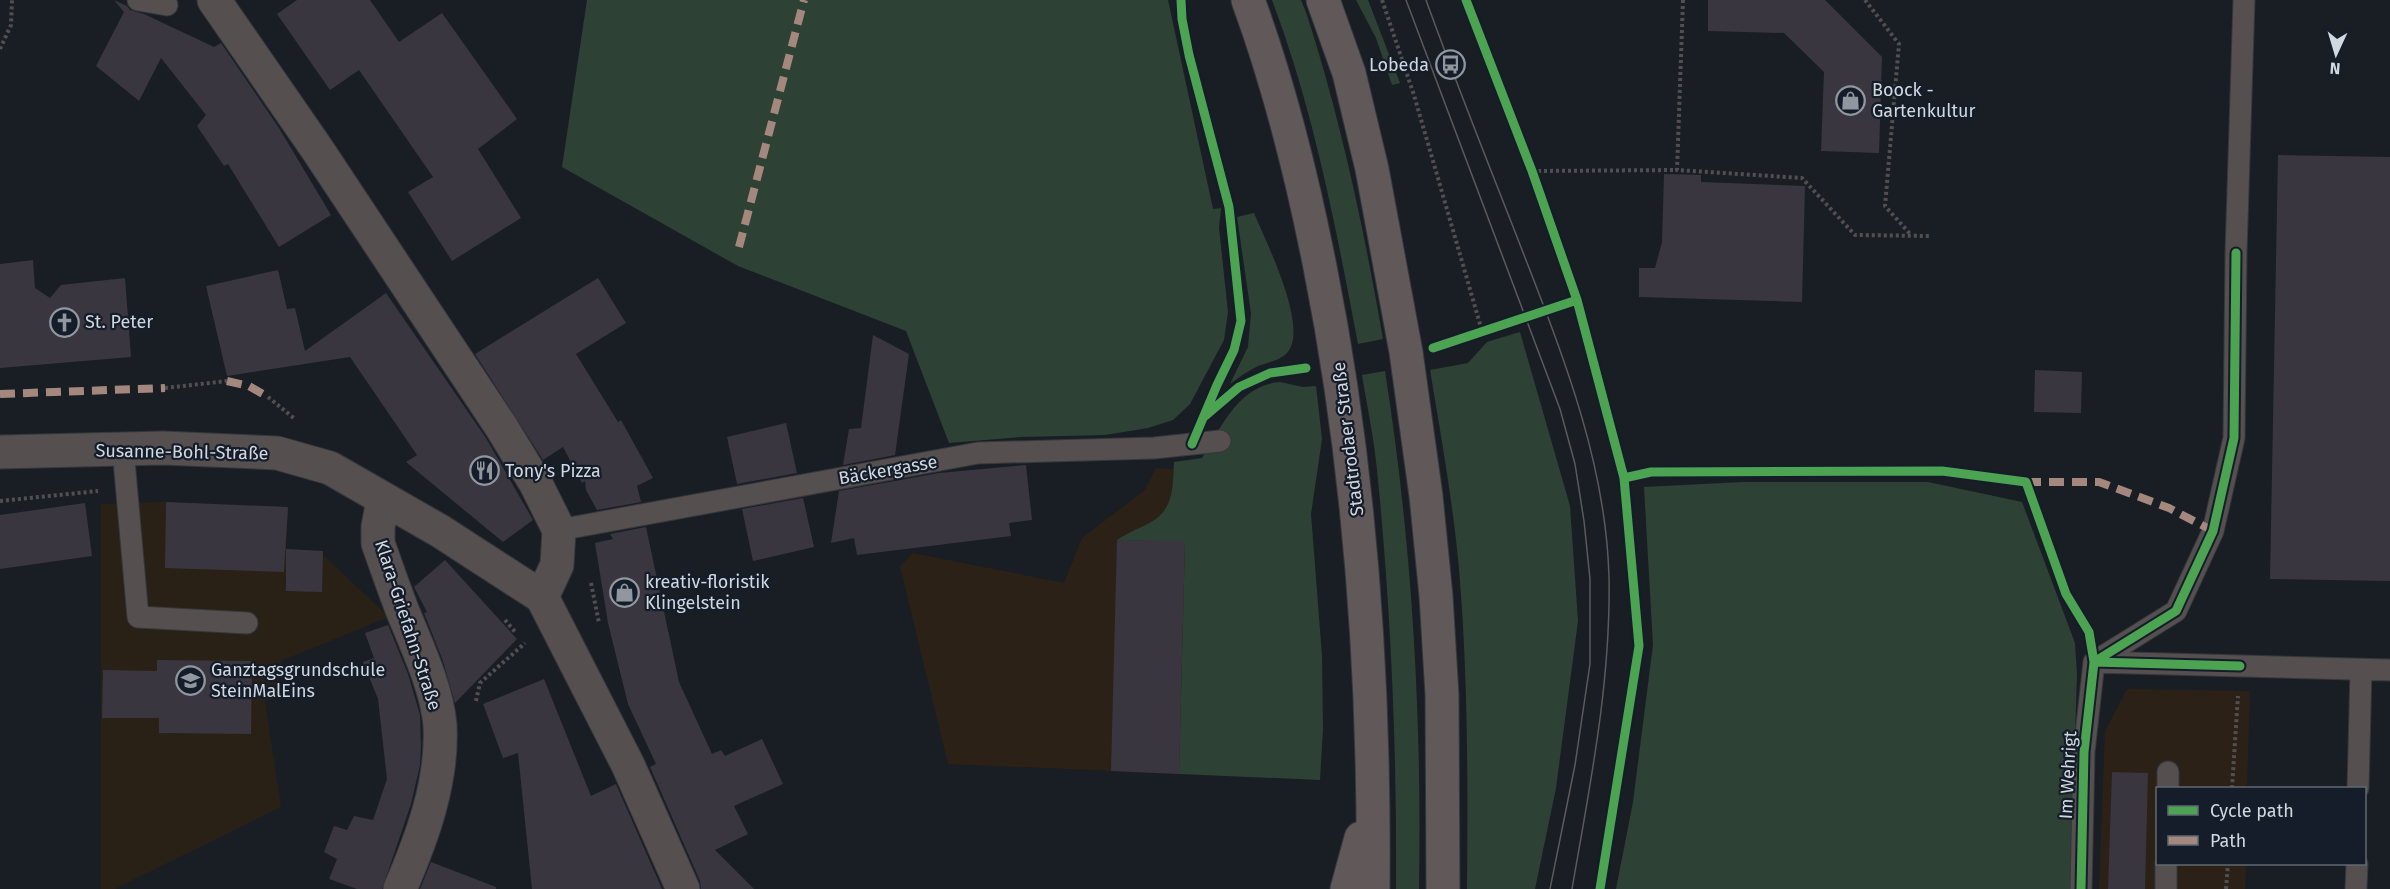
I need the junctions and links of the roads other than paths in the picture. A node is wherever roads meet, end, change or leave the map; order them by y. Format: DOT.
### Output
graph roads {
  1 [pos="138,0"];
  2 [pos="214,0"];
  3 [pos="1248,0"];
  4 [pos="1323,0"];
  5 [pos="2244,0"];
  6 [pos="167,5"];
  7 [pos="1220,441"];
  8 [pos="123,449"];
  9 [pos="0,452"];
  10 [pos="383,500"];
  11 [pos="559,530"];
  12 [pos="542,597"];
  13 [pos="247,623"];
  14 [pos="2094,662"];
  15 [pos="2361,670"];
  16 [pos="2390,670"];
  17 [pos="1374,787"];
  18 [pos="2358,787"];
  19 [pos="2166,865"];
  20 [pos="2356,865"];
  21 [pos="400,889"];
  22 [pos="683,889"];
  23 [pos="1347,889"];
  24 [pos="1373,889"];
  25 [pos="1443,889"];
  26 [pos="2081,889"];
  27 [pos="2166,889"];
  28 [pos="2356,889"];
  1 -- 6 [label="lane"];
  2 -- 11 [label="street"];
  3 -- 17 [label="main road, Stadtrodaer Straße"];
  4 -- 25 [label="main road"];
  5 -- 14 [label="lane"];
  7 -- 11 [label="lane, Bäckergasse"];
  8 -- 9 [label="street, Susanne-Bohl-Straße"];
  8 -- 10 [label="street, Susanne-Bohl-Straße"];
  8 -- 13 [label="lane"];
  10 -- 12 [label="street, Susanne-Bohl-Straße"];
  10 -- 21 [label="street, Klara-Griefahn-Straße"];
  11 -- 12 [label="street"];
  12 -- 22 [label="street"];
  14 -- 15 [label="lane"];
  14 -- 26 [label="lane, Im Wehrigt"];
  15 -- 16 [label="lane"];
  15 -- 18 [label="lane"];
  17 -- 23 [label="main road"];
  17 -- 24 [label="main road, Stadtrodaer Straße"];
  19 -- 27 [label="lane"];
  20 -- 28 [label="lane"];
}
